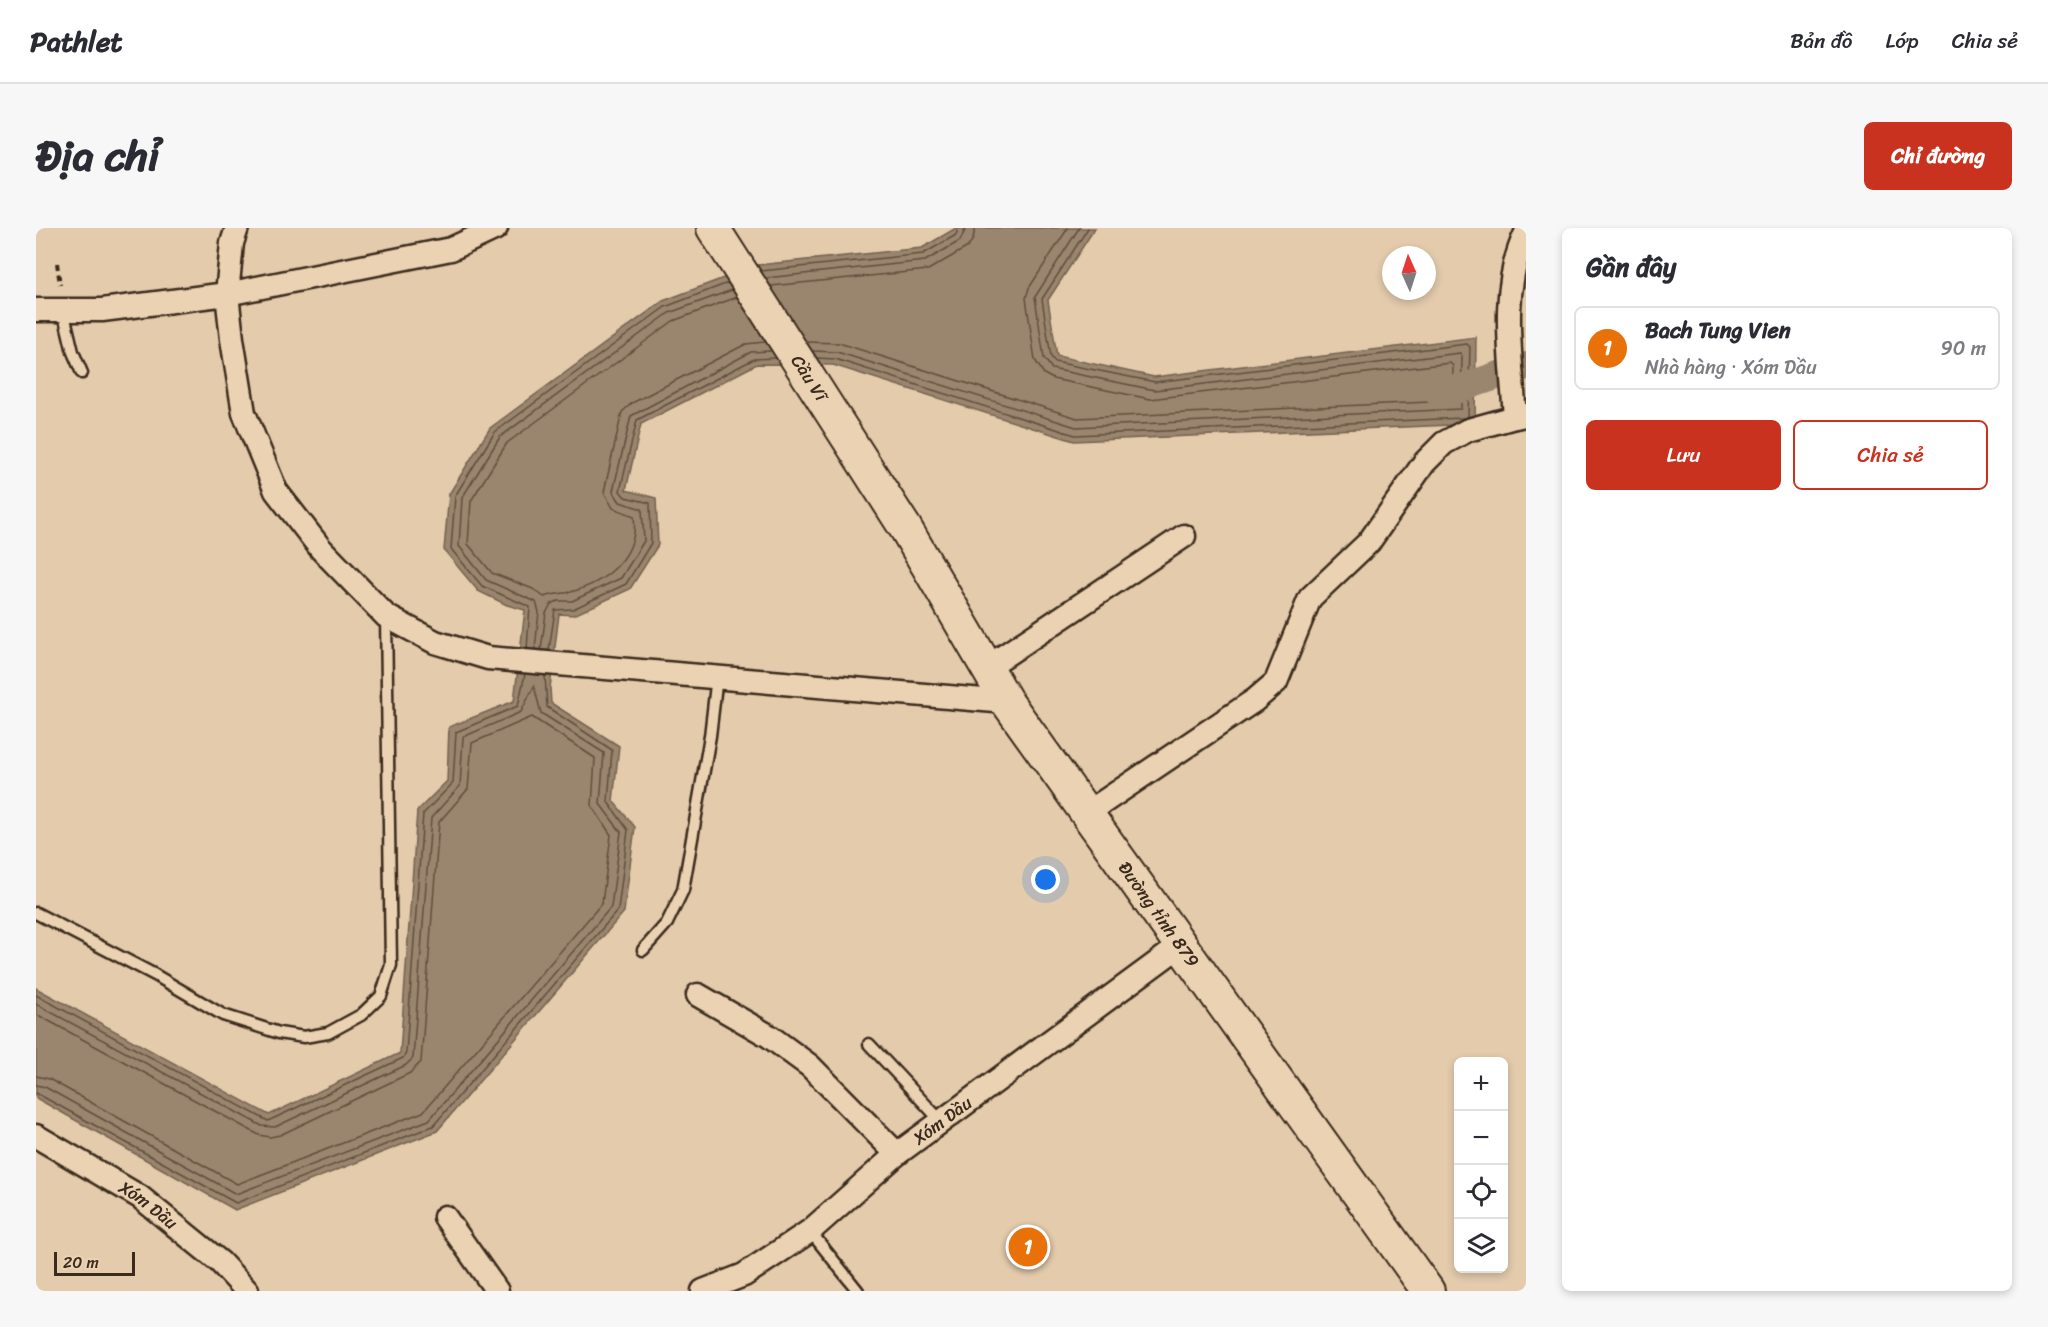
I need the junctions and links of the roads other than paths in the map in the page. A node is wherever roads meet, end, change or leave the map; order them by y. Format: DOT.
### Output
graph roads {
  1 [pos="237,228"];
  2 [pos="496,228"];
  3 [pos="713,228"];
  4 [pos="1526,233"];
  5 [pos="227,294"];
  6 [pos="36,310"];
  7 [pos="63,310"];
  8 [pos="82,373"];
  9 [pos="1518,414"];
  10 [pos="906,529"];
  11 [pos="1184,536"];
  12 [pos="386,616"];
  13 [pos="986,668"];
  14 [pos="717,676"];
  15 [pos="1007,702"];
  16 [pos="1087,813"];
  17 [pos="36,913"];
  18 [pos="1181,945"];
  19 [pos="643,950"];
  20 [pos="698,995"];
  21 [pos="869,1044"];
  22 [pos="941,1121"];
  23 [pos="36,1136"];
  24 [pos="897,1154"];
  25 [pos="446,1217"];
  26 [pos="810,1231"];
  27 [pos="247,1291"];
  28 [pos="497,1291"];
  29 [pos="703,1291"];
  30 [pos="858,1291"];
  31 [pos="1428,1291"];
  1 -- 5 [label="street"];
  2 -- 5 [label="street"];
  3 -- 10 [label="main road, Cầu Vĩ"];
  4 -- 9 [label="street"];
  5 -- 7 [label="street"];
  5 -- 12 [label="street"];
  6 -- 7 [label="street"];
  7 -- 8 [label="lane"];
  9 -- 16 [label="street"];
  10 -- 13 [label="main road, Đường tỉnh 879"];
  11 -- 13 [label="street"];
  12 -- 14 [label="street"];
  12 -- 17 [label="lane"];
  13 -- 15 [label="main road, Đường tỉnh 879"];
  14 -- 15 [label="street"];
  14 -- 19 [label="lane"];
  15 -- 16 [label="main road, Đường tỉnh 879"];
  16 -- 18 [label="main road, Đường tỉnh 879"];
  18 -- 22 [label="street, Xóm Dầu"];
  18 -- 31 [label="main road, Đường tỉnh 879"];
  20 -- 24 [label="street"];
  21 -- 22 [label="lane"];
  22 -- 24 [label="street, Xóm Dầu"];
  23 -- 27 [label="street, Xóm Dầu"];
  24 -- 26 [label="street, Xóm Dầu"];
  25 -- 28 [label="street"];
  26 -- 29 [label="street, Xóm Dầu"];
  26 -- 30 [label="lane"];
}
